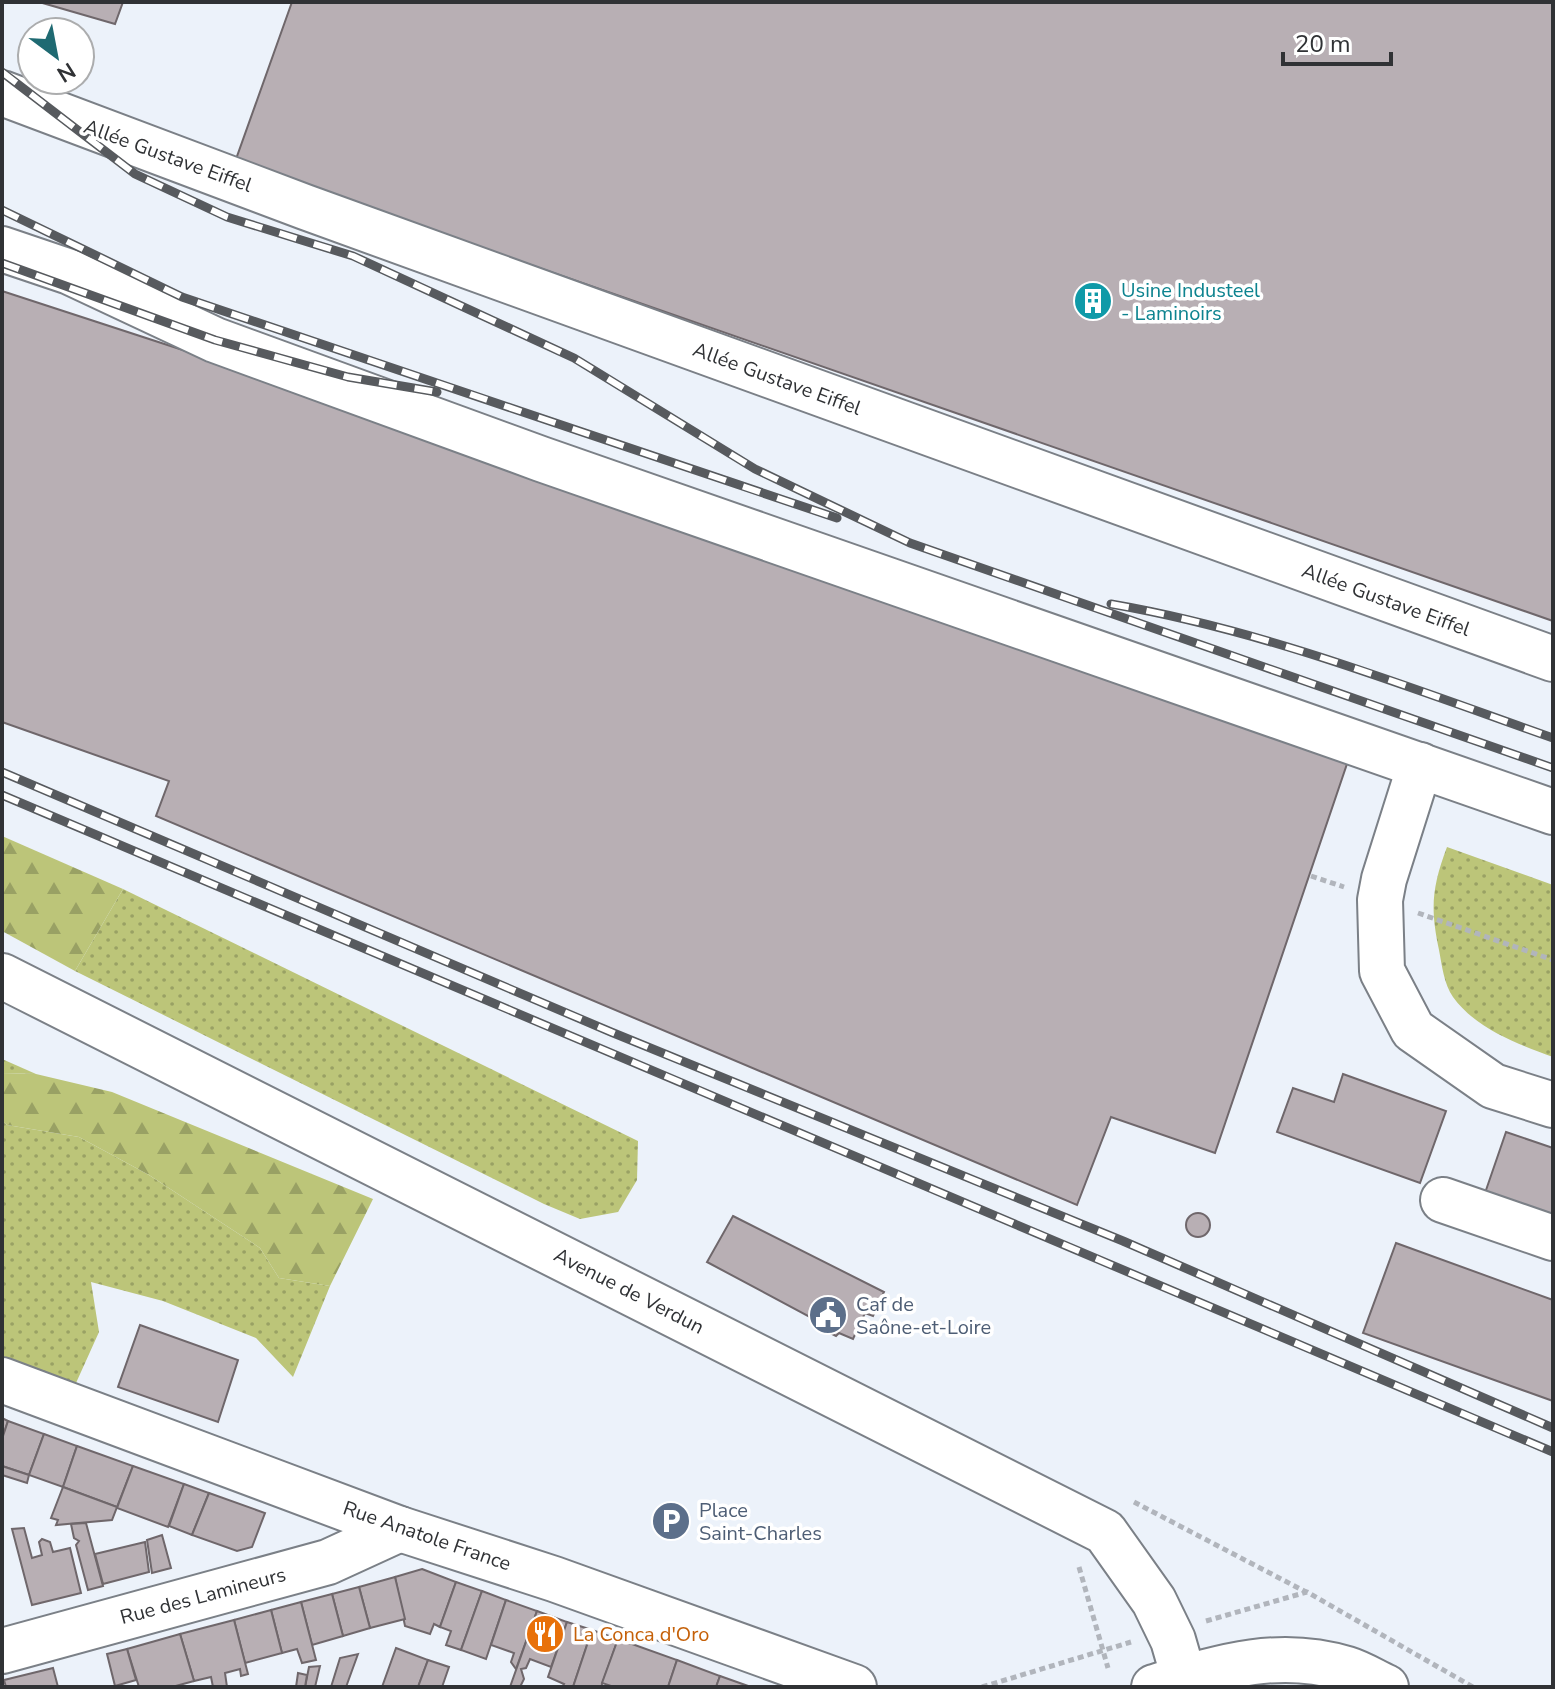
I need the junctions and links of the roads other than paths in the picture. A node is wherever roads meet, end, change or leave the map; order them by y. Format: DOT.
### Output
graph roads {
  1 [pos="2,93"];
  2 [pos="2,249"];
  3 [pos="1553,659"];
  4 [pos="1420,765"];
  5 [pos="1553,812"];
  6 [pos="2,976"];
  7 [pos="1553,1105"];
  8 [pos="1443,1200"];
  9 [pos="1553,1238"];
  10 [pos="2,1380"];
  11 [pos="400,1529"];
  12 [pos="2,1651"];
  13 [pos="1175,1684"];
  14 [pos="854,1687"];
  15 [pos="1386,1687"];
  1 -- 3 [label="street, Allée Gustave Eiffel"];
  2 -- 4 [label="street"];
  4 -- 5 [label="street"];
  4 -- 7 [label="street"];
  6 -- 13 [label="street, Avenue de Verdun"];
  8 -- 9 [label="street"];
  10 -- 11 [label="street, Rue Anatole France"];
  11 -- 12 [label="street, Rue des Lamineurs"];
  11 -- 14 [label="street, Rue Anatole France"];
  13 -- 15 [label="street"];
}
